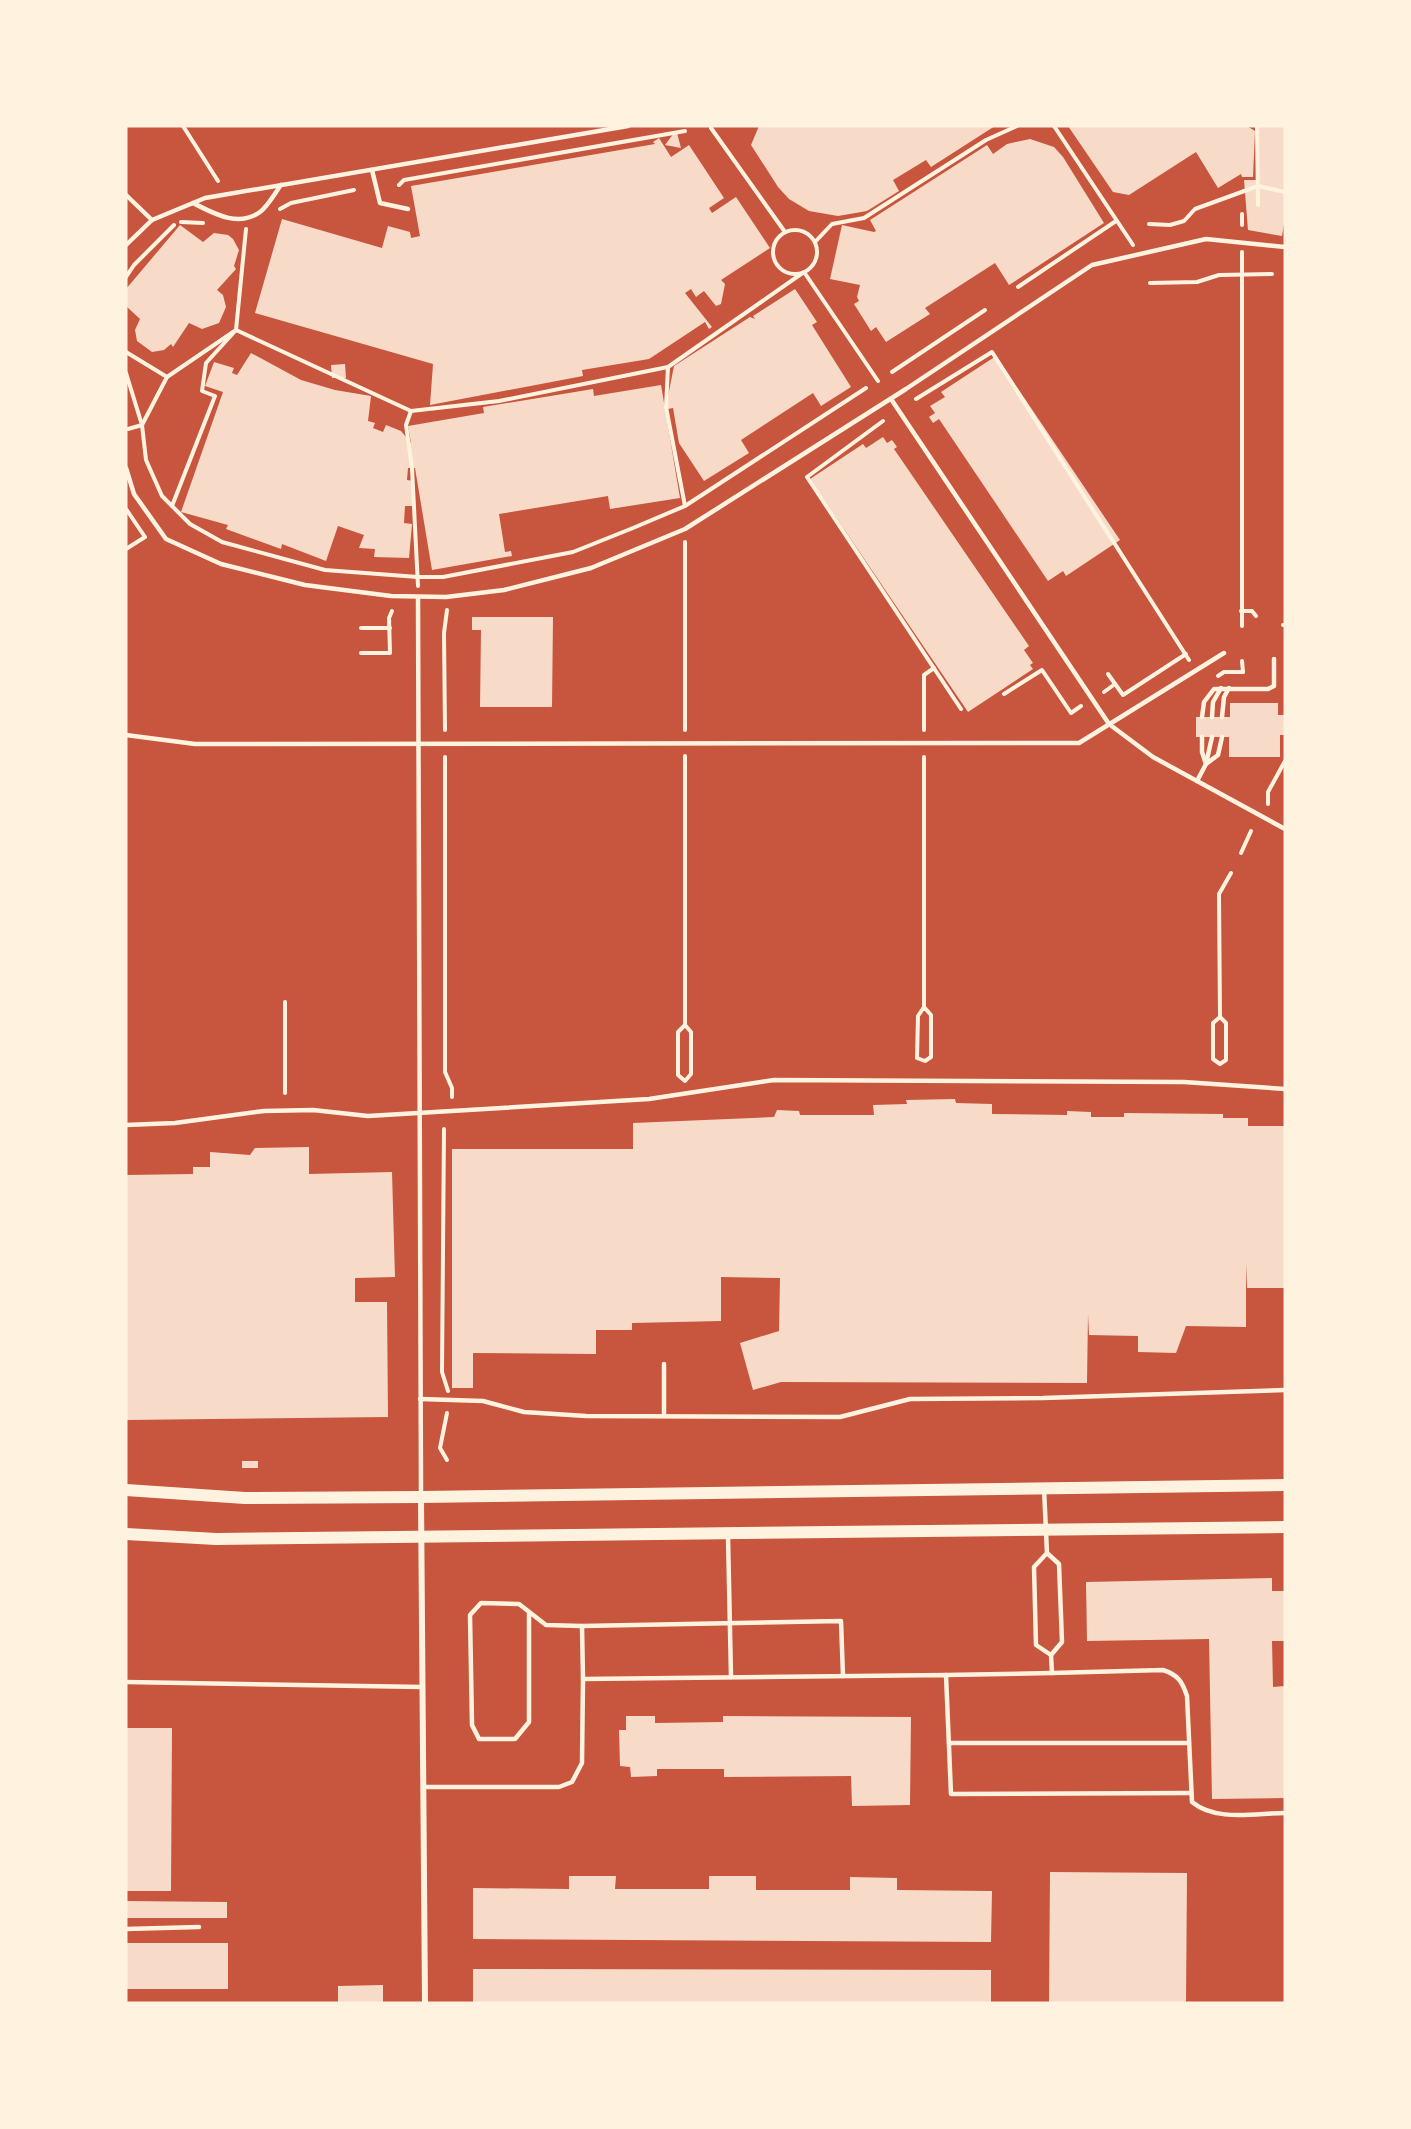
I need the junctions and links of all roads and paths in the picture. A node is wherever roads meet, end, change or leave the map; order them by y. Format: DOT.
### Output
graph roads {
  1 [pos="183,126"];
  2 [pos="628,126"];
  3 [pos="1017,126"];
  4 [pos="1054,126"];
  5 [pos="1257,126"];
  6 [pos="711,128"];
  7 [pos="685,131"];
  8 [pos="372,170"];
  9 [pos="218,181"];
  10 [pos="281,185"];
  11 [pos="399,185"];
  12 [pos="1258,186"];
  13 [pos="1285,192"];
  14 [pos="126,195"];
  15 [pos="193,203"];
  16 [pos="1258,205"];
  17 [pos="408,209"];
  18 [pos="1242,214"];
  19 [pos="152,220"];
  20 [pos="1117,220"];
  21 [pos="1149,224"];
  22 [pos="1242,225"];
  23 [pos="246,226"];
  24 [pos="785,232"];
  25 [pos="815,242"];
  26 [pos="126,246"];
  27 [pos="1285,246"];
  28 [pos="1242,252"];
  29 [pos="1139,254"];
  30 [pos="804,272"];
  31 [pos="1242,274"];
  32 [pos="1272,274"];
  33 [pos="1150,283"];
  34 [pos="1018,287"];
  35 [pos="985,310"];
  36 [pos="236,330"];
  37 [pos="126,352"];
  38 [pos="668,368"];
  39 [pos="892,372"];
  40 [pos="126,373"];
  41 [pos="167,377"];
  42 [pos="878,381"];
  43 [pos="866,388"];
  44 [pos="891,399"];
  45 [pos="915,399"];
  46 [pos="411,411"];
  47 [pos="883,422"];
  48 [pos="142,425"];
  49 [pos="128,429"];
  50 [pos="126,468"];
  51 [pos="172,506"];
  52 [pos="685,506"];
  53 [pos="126,509"];
  54 [pos="685,541"];
  55 [pos="126,549"];
  56 [pos="417,577"];
  57 [pos="418,597"];
  58 [pos="392,610"];
  59 [pos="447,610"];
  60 [pos="1241,611"];
  61 [pos="1256,616"];
  62 [pos="1242,626"];
  63 [pos="361,628"];
  64 [pos="390,628"];
  65 [pos="361,653"];
  66 [pos="1224,653"];
  67 [pos="1186,654"];
  68 [pos="1274,659"];
  69 [pos="1189,660"];
  70 [pos="1242,661"];
  71 [pos="934,668"];
  72 [pos="1108,674"];
  73 [pos="1115,684"];
  74 [pos="1221,688"];
  75 [pos="1229,688"];
  76 [pos="1243,688"];
  77 [pos="1104,692"];
  78 [pos="1004,693"];
  79 [pos="1081,706"];
  80 [pos="961,709"];
  81 [pos="1202,717"];
  82 [pos="1212,717"];
  83 [pos="1222,717"];
  84 [pos="1109,724"];
  85 [pos="445,730"];
  86 [pos="685,730"];
  87 [pos="924,730"];
  88 [pos="126,735"];
  89 [pos="1202,737"];
  90 [pos="1212,737"];
  91 [pos="1222,737"];
  92 [pos="418,743"];
  93 [pos="685,756"];
  94 [pos="445,757"];
  95 [pos="924,757"];
  96 [pos="1285,761"];
  97 [pos="1206,764"];
  98 [pos="1197,781"];
  99 [pos="1268,804"];
  100 [pos="1285,829"];
  101 [pos="1251,831"];
  102 [pos="1241,853"];
  103 [pos="1230,873"];
  104 [pos="285,1002"];
  105 [pos="924,1007"];
  106 [pos="1220,1017"];
  107 [pos="685,1024"];
  108 [pos="1285,1089"];
  109 [pos="285,1093"];
  110 [pos="452,1097"];
  111 [pos="419,1111"];
  112 [pos="126,1125"];
  113 [pos="444,1129"];
  114 [pos="664,1364"];
  115 [pos="1285,1390"];
  116 [pos="448,1391"];
  117 [pos="420,1399"];
  118 [pos="447,1413"];
  119 [pos="664,1416"];
  120 [pos="447,1460"];
  121 [pos="1285,1485"];
  122 [pos="1044,1489"];
  123 [pos="126,1490"];
  124 [pos="421,1497"];
  125 [pos="1285,1527"];
  126 [pos="1046,1531"];
  127 [pos="126,1534"];
  128 [pos="728,1534"];
  129 [pos="422,1536"];
  130 [pos="1047,1553"];
  131 [pos="529,1614"];
  132 [pos="730,1623"];
  133 [pos="582,1626"];
  134 [pos="1051,1655"];
  135 [pos="1052,1673"];
  136 [pos="946,1675"];
  137 [pos="843,1676"];
  138 [pos="732,1677"];
  139 [pos="583,1679"];
  140 [pos="126,1682"];
  141 [pos="423,1686"];
  142 [pos="949,1743"];
  143 [pos="1189,1743"];
  144 [pos="424,1787"];
  145 [pos="1191,1793"];
  146 [pos="1285,1813"];
  147 [pos="199,1927"];
  148 [pos="126,1929"];
  149 [pos="425,2003"];
  1 -- 9 [label="path"];
  2 -- 8 [label="lane"];
  3 -- 25 [label="path"];
  4 -- 20 [label="path"];
  5 -- 12 [label="path"];
  6 -- 24 [label="path"];
  7 -- 11 [label="path"];
  8 -- 10 [label="lane"];
  8 -- 17 [label="lane"];
  10 -- 15 [label="lane"];
  10 -- 15 [label="lane"];
  12 -- 13 [label="path"];
  12 -- 16 [label="path"];
  12 -- 21 [label="path"];
  14 -- 19 [label="lane"];
  15 -- 19 [label="lane"];
  18 -- 22 [label="path"];
  19 -- 26 [label="lane"];
  20 -- 29 [label="path"];
  20 -- 34 [label="path"];
  23 -- 36 [label="path"];
  24 -- 25 [label="path"];
  24 -- 30 [label="path"];
  25 -- 30 [label="path"];
  27 -- 29 [label="lane"];
  28 -- 31 [label="path"];
  29 -- 44 [label="lane"];
  30 -- 38 [label="path"];
  30 -- 42 [label="path"];
  31 -- 32 [label="path"];
  31 -- 33 [label="path"];
  31 -- 60 [label="path"];
  35 -- 39 [label="path"];
  36 -- 41 [label="path"];
  36 -- 46 [label="path"];
  36 -- 51 [label="path"];
  37 -- 41 [label="path"];
  38 -- 46 [label="path"];
  38 -- 52 [label="path"];
  40 -- 48 [label="path"];
  41 -- 48 [label="path"];
  43 -- 52 [label="path"];
  44 -- 57 [label="lane"];
  44 -- 84 [label="lane"];
  45 -- 67 [label="path"];
  46 -- 56 [label="path"];
  47 -- 71 [label="path"];
  48 -- 49 [label="path"];
  48 -- 51 [label="path"];
  50 -- 57 [label="lane"];
  51 -- 56 [label="path"];
  52 -- 56 [label="path"];
  53 -- 55 [label="path"];
  54 -- 86 [label="path"];
  56 -- 57 [label="path"];
  57 -- 92 [label="lane"];
  58 -- 64 [label="path"];
  59 -- 85 [label="path"];
  60 -- 61 [label="path"];
  60 -- 62 [label="path"];
  63 -- 64 [label="path"];
  64 -- 65 [label="path"];
  66 -- 84 [label="lane"];
  67 -- 69 [label="path"];
  67 -- 73 [label="path"];
  68 -- 76 [label="lane"];
  70 -- 76 [label="path"];
  71 -- 80 [label="path"];
  71 -- 87 [label="path"];
  72 -- 73 [label="path"];
  73 -- 77 [label="path"];
  74 -- 75 [label="lane"];
  74 -- 81 [label="lane"];
  74 -- 82 [label="lane"];
  75 -- 76 [label="lane"];
  75 -- 83 [label="lane"];
  78 -- 79 [label="path"];
  84 -- 92 [label="lane"];
  84 -- 98 [label="lane"];
  88 -- 92 [label="lane"];
  89 -- 97 [label="lane"];
  90 -- 97 [label="lane"];
  91 -- 97 [label="lane"];
  92 -- 111 [label="lane"];
  93 -- 107 [label="path"];
  94 -- 110 [label="path"];
  95 -- 105 [label="path"];
  96 -- 99 [label="path"];
  97 -- 98 [label="lane"];
  98 -- 100 [label="lane"];
  101 -- 102 [label="path"];
  103 -- 106 [label="path"];
  104 -- 109 [label="path"];
  105 -- 105 [label="path"];
  106 -- 106 [label="path"];
  107 -- 107 [label="path"];
  108 -- 111 [label="lane"];
  111 -- 112 [label="lane"];
  111 -- 117 [label="lane"];
  113 -- 116 [label="path"];
  114 -- 119 [label="lane"];
  115 -- 119 [label="lane"];
  117 -- 119 [label="lane"];
  117 -- 124 [label="lane"];
  118 -- 120 [label="path"];
  121 -- 122 [label="main road"];
  122 -- 124 [label="main road"];
  122 -- 126 [label="lane"];
  123 -- 124 [label="main road"];
  124 -- 129 [label="street"];
  125 -- 126 [label="main road"];
  126 -- 128 [label="main road"];
  126 -- 130 [label="lane"];
  127 -- 129 [label="main road"];
  128 -- 129 [label="main road"];
  128 -- 132 [label="lane"];
  129 -- 141 [label="street"];
  130 -- 134 [label="lane"];
  130 -- 134 [label="lane"];
  131 -- 131 [label="lane"];
  131 -- 133 [label="lane"];
  132 -- 133 [label="lane"];
  132 -- 137 [label="lane"];
  132 -- 138 [label="lane"];
  133 -- 139 [label="lane"];
  134 -- 135 [label="lane"];
  135 -- 136 [label="lane"];
  135 -- 143 [label="lane"];
  136 -- 137 [label="lane"];
  136 -- 142 [label="lane"];
  137 -- 138 [label="lane"];
  138 -- 139 [label="lane"];
  139 -- 144 [label="lane"];
  140 -- 141 [label="lane"];
  141 -- 144 [label="street"];
  142 -- 143 [label="lane"];
  142 -- 145 [label="lane"];
  143 -- 145 [label="lane"];
  144 -- 149 [label="street"];
  145 -- 146 [label="lane"];
  147 -- 148 [label="lane"];
}
